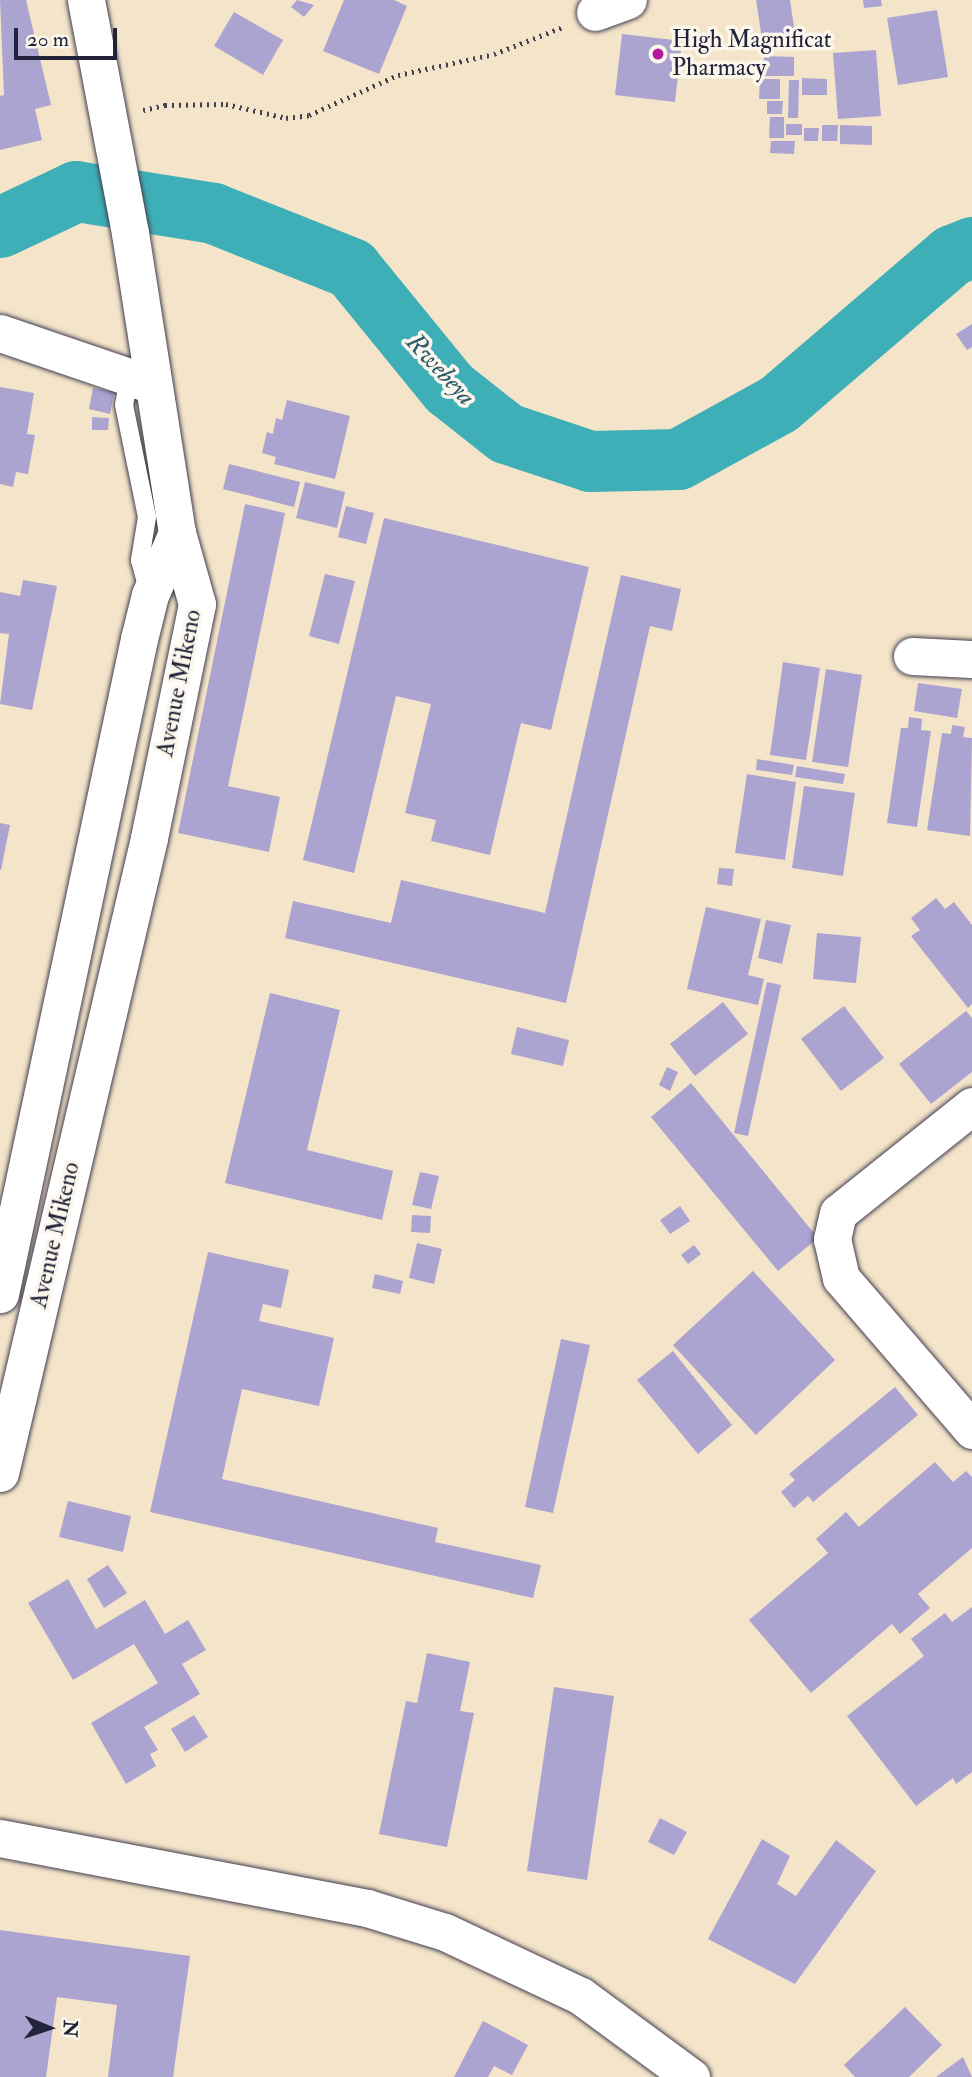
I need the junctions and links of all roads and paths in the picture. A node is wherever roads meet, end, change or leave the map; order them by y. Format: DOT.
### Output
graph roads {
  1 [pos="86,0"];
  2 [pos="611,6"];
  3 [pos="108,119"];
  4 [pos="0,333"];
  5 [pos="141,381"];
  6 [pos="177,533"];
  7 [pos="150,595"];
  8 [pos="912,656"];
  9 [pos="972,659"];
  10 [pos="972,1106"];
  11 [pos="0,1294"];
  12 [pos="972,1430"];
  13 [pos="0,1473"];
  14 [pos="0,1838"];
  15 [pos="691,2077"];
  1 -- 3 [label="street"];
  2 -- 3 [label="path"];
  3 -- 5 [label="street"];
  4 -- 5 [label="street"];
  5 -- 6 [label="street"];
  5 -- 7 [label="lane"];
  6 -- 7 [label="street, Avenue Mikeno"];
  6 -- 13 [label="street, Avenue Mikeno"];
  7 -- 11 [label="street, Avenue Mikeno"];
  8 -- 9 [label="street"];
  10 -- 12 [label="street"];
  14 -- 15 [label="street"];
}
